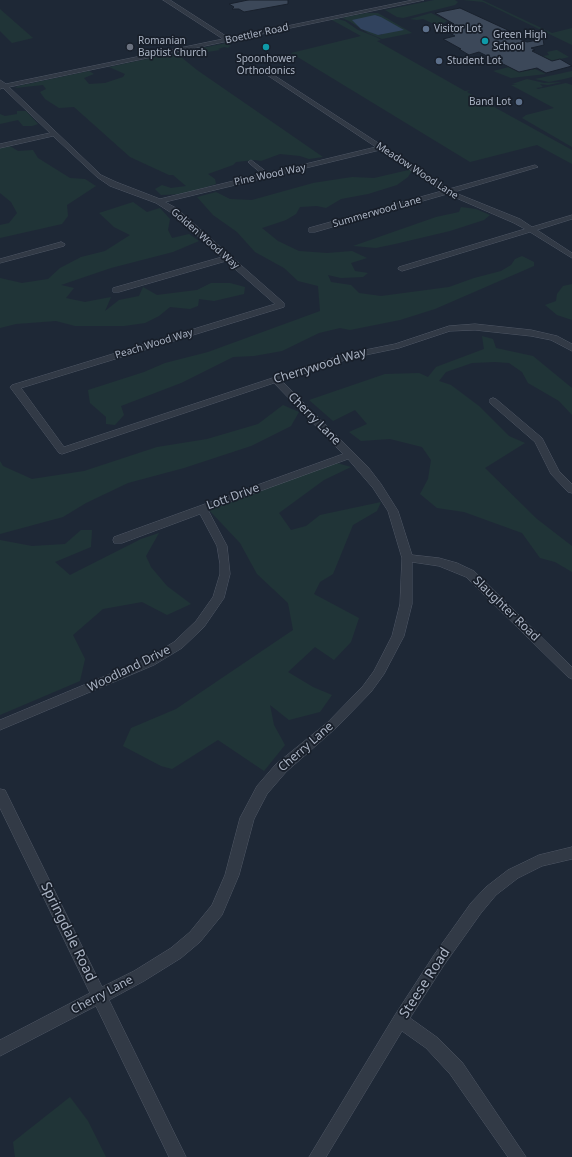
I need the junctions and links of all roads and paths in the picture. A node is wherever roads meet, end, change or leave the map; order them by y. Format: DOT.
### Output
graph roads {
  1 [pos="166,0"];
  2 [pos="421,0"];
  3 [pos="228,40"];
  4 [pos="269,74"];
  5 [pos="1,85"];
  6 [pos="54,134"];
  7 [pos="0,146"];
  8 [pos="380,148"];
  9 [pos="250,162"];
  10 [pos="535,167"];
  11 [pos="267,175"];
  12 [pos="447,192"];
  13 [pos="159,201"];
  14 [pos="572,217"];
  15 [pos="532,229"];
  16 [pos="312,230"];
  17 [pos="62,244"];
  18 [pos="572,256"];
  19 [pos="228,258"];
  20 [pos="0,261"];
  21 [pos="402,269"];
  22 [pos="116,290"];
  23 [pos="264,310"];
  24 [pos="572,348"];
  25 [pos="275,380"];
  26 [pos="493,401"];
  27 [pos="72,448"];
  28 [pos="349,455"];
  29 [pos="572,490"];
  30 [pos="202,508"];
  31 [pos="118,540"];
  32 [pos="407,558"];
  33 [pos="572,674"];
  34 [pos="0,725"];
  35 [pos="0,794"];
  36 [pos="572,853"];
  37 [pos="100,998"];
  38 [pos="400,1020"];
  39 [pos="0,1048"];
  40 [pos="178,1157"];
  41 [pos="317,1157"];
  42 [pos="518,1157"];
  1 -- 3 [label="street"];
  2 -- 3 [label="street, Boettler Road"];
  3 -- 5 [label="street, Boettler Road"];
  4 -- 8 [label="street, Meadow Wood Lane"];
  5 -- 6 [label="street, Golden Wood Way"];
  6 -- 7 [label="street"];
  6 -- 13 [label="street, Golden Wood Way"];
  8 -- 11 [label="street, Pine Wood Way"];
  8 -- 12 [label="street, Meadow Wood Lane"];
  9 -- 11 [label="street"];
  10 -- 12 [label="street, Summerwood Lane"];
  11 -- 13 [label="street, Pine Wood Way"];
  12 -- 15 [label="street, Meadow Wood Lane"];
  12 -- 16 [label="street, Summerwood Lane"];
  13 -- 19 [label="street, Golden Wood Way"];
  14 -- 15 [label="street"];
  15 -- 18 [label="street, Meadow Wood Lane"];
  15 -- 21 [label="street"];
  17 -- 20 [label="street"];
  19 -- 22 [label="street"];
  19 -- 23 [label="street, Golden Wood Way"];
  23 -- 27 [label="street, Peach Wood Way"];
  24 -- 25 [label="street, Cherrywood Way"];
  25 -- 27 [label="street, Cherrywood Way"];
  25 -- 28 [label="street, Cherry Lane"];
  26 -- 29 [label="street"];
  28 -- 30 [label="street, Lott Drive"];
  28 -- 32 [label="street, Cherry Lane"];
  30 -- 31 [label="street, Lott Drive"];
  30 -- 34 [label="street, Woodland Drive"];
  32 -- 33 [label="street, Slaughter Road"];
  32 -- 37 [label="street, Cherry Lane"];
  35 -- 37 [label="street, Springdale Road"];
  36 -- 38 [label="street, Steese Road"];
  37 -- 39 [label="street, Cherry Lane"];
  37 -- 40 [label="street, Springdale Road"];
  38 -- 41 [label="street, Steese Road"];
  38 -- 42 [label="street"];
}
